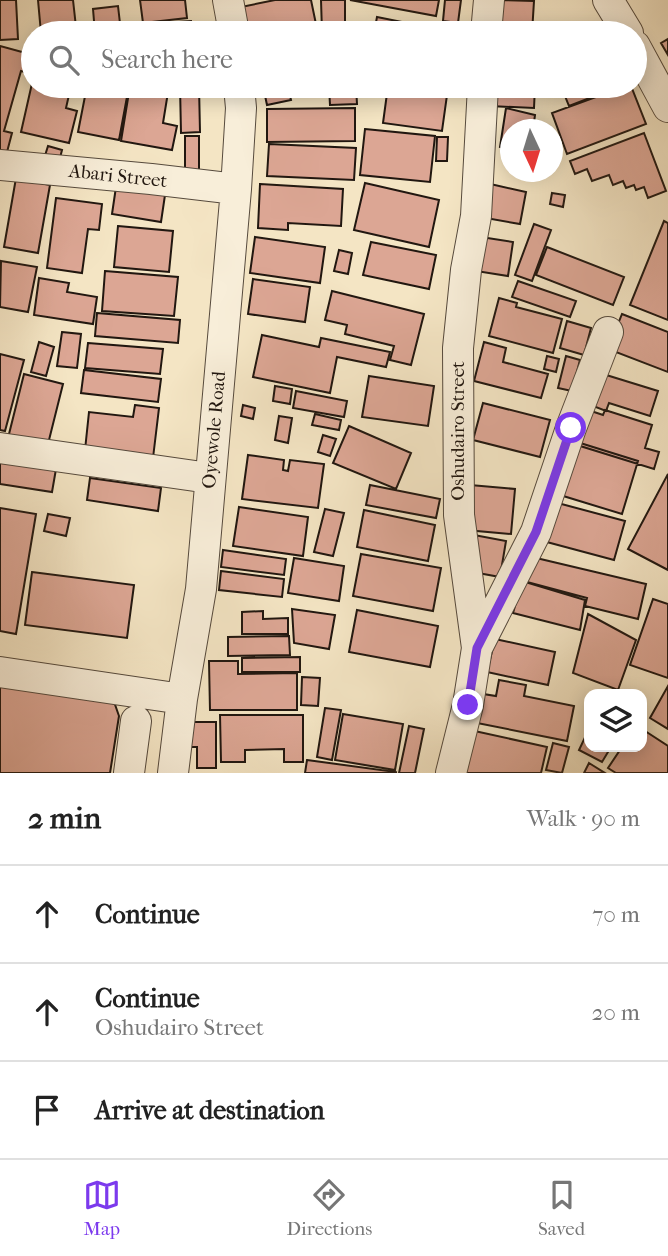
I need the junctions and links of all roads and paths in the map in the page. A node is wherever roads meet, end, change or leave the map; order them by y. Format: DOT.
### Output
graph roads {
  1 [pos="229,0"];
  2 [pos="489,0"];
  3 [pos="608,0"];
  4 [pos="232,21"];
  5 [pos="487,21"];
  6 [pos="621,21"];
  7 [pos="647,68"];
  8 [pos="240,98"];
  9 [pos="482,98"];
  10 [pos="668,107"];
  11 [pos="0,165"];
  12 [pos="236,189"];
  13 [pos="608,332"];
  14 [pos="0,449"];
  15 [pos="209,478"];
  16 [pos="477,648"];
  17 [pos="0,672"];
  18 [pos="182,699"];
  19 [pos="136,721"];
  20 [pos="129,773"];
  21 [pos="173,773"];
  22 [pos="451,773"];
  1 -- 4 [label="street"];
  2 -- 5 [label="street"];
  3 -- 6 [label="street"];
  7 -- 10 [label="street"];
  8 -- 12 [label="street, Oyewole Road"];
  9 -- 16 [label="street, Oshudairo Street"];
  11 -- 12 [label="street, Abari Street"];
  12 -- 15 [label="street, Oyewole Road"];
  13 -- 16 [label="street"];
  14 -- 15 [label="street"];
  15 -- 18 [label="street, Oyewole Road"];
  16 -- 22 [label="street, Oshudairo Street"];
  17 -- 18 [label="street"];
  18 -- 21 [label="street, Oyewole Road"];
  19 -- 20 [label="street"];
}
